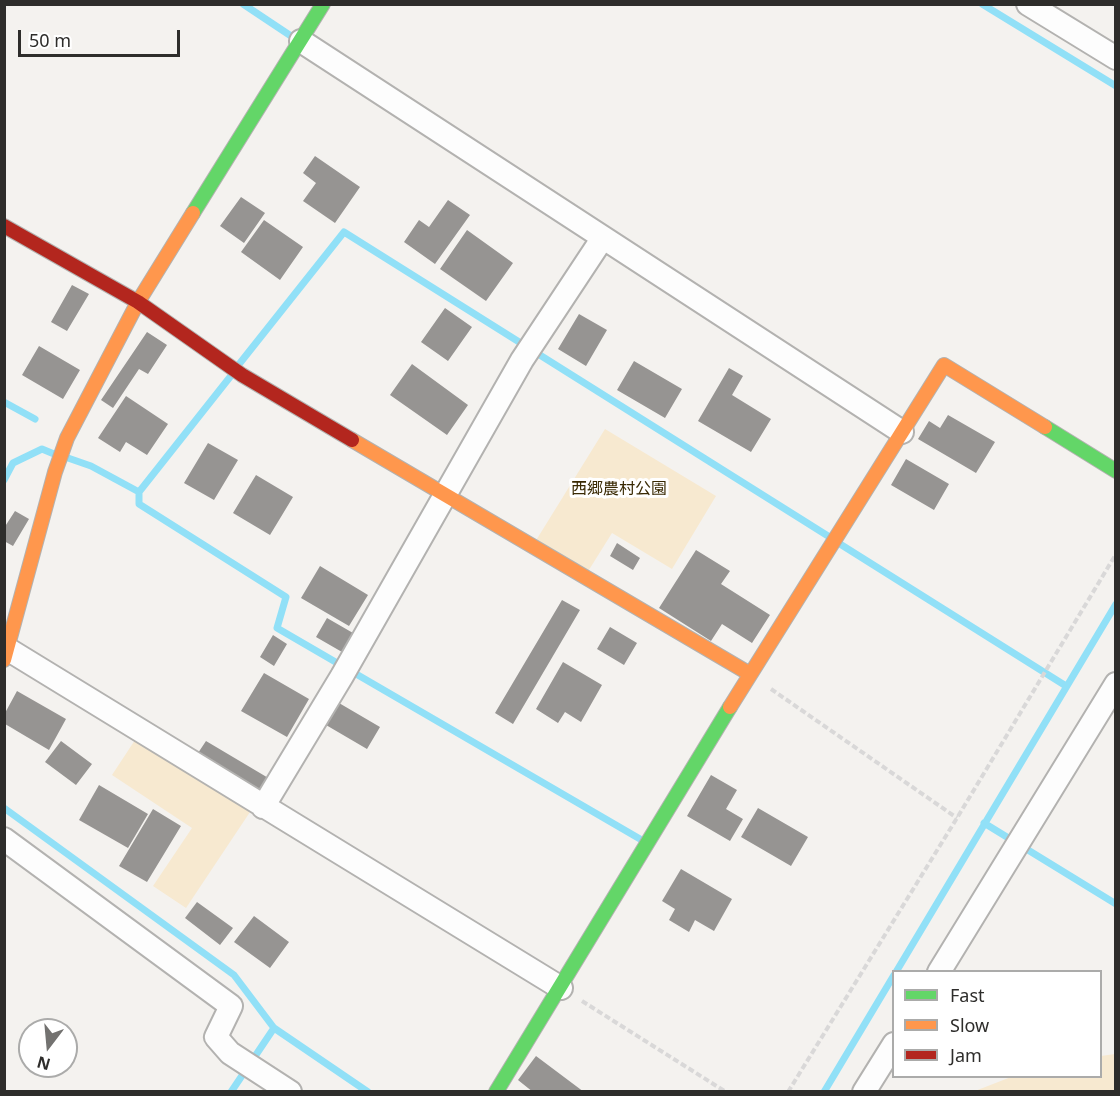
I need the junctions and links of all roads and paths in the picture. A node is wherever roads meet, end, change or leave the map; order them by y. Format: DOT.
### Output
graph roads {
  1 [pos="323,4"];
  2 [pos="1028,4"];
  3 [pos="301,41"];
  4 [pos="1116,58"];
  5 [pos="4,226"];
  6 [pos="602,239"];
  7 [pos="138,302"];
  8 [pos="902,432"];
  9 [pos="1116,471"];
  10 [pos="443,496"];
  11 [pos="1116,554"];
  12 [pos="7,655"];
  13 [pos="750,674"];
  14 [pos="1116,684"];
  15 [pos="263,807"];
  16 [pos="957,818"];
  17 [pos="4,839"];
  18 [pos="940,970"];
  19 [pos="561,988"];
  20 [pos="892,1047"];
  21 [pos="290,1092"];
  22 [pos="496,1092"];
  23 [pos="726,1092"];
  24 [pos="788,1092"];
  25 [pos="864,1092"];
  1 -- 3 [label="street"];
  2 -- 4 [label="street"];
  3 -- 6 [label="street"];
  3 -- 7 [label="street"];
  5 -- 7 [label="street"];
  6 -- 8 [label="street"];
  6 -- 10 [label="street"];
  7 -- 10 [label="street"];
  7 -- 12 [label="street"];
  8 -- 9 [label="street"];
  8 -- 13 [label="street"];
  10 -- 13 [label="street"];
  10 -- 15 [label="street"];
  11 -- 16 [label="path"];
  12 -- 15 [label="street"];
  13 -- 16 [label="path"];
  13 -- 19 [label="street"];
  14 -- 18 [label="street"];
  15 -- 19 [label="street"];
  16 -- 24 [label="path"];
  17 -- 21 [label="street"];
  19 -- 22 [label="street"];
  19 -- 23 [label="path"];
  20 -- 25 [label="street"];
}
